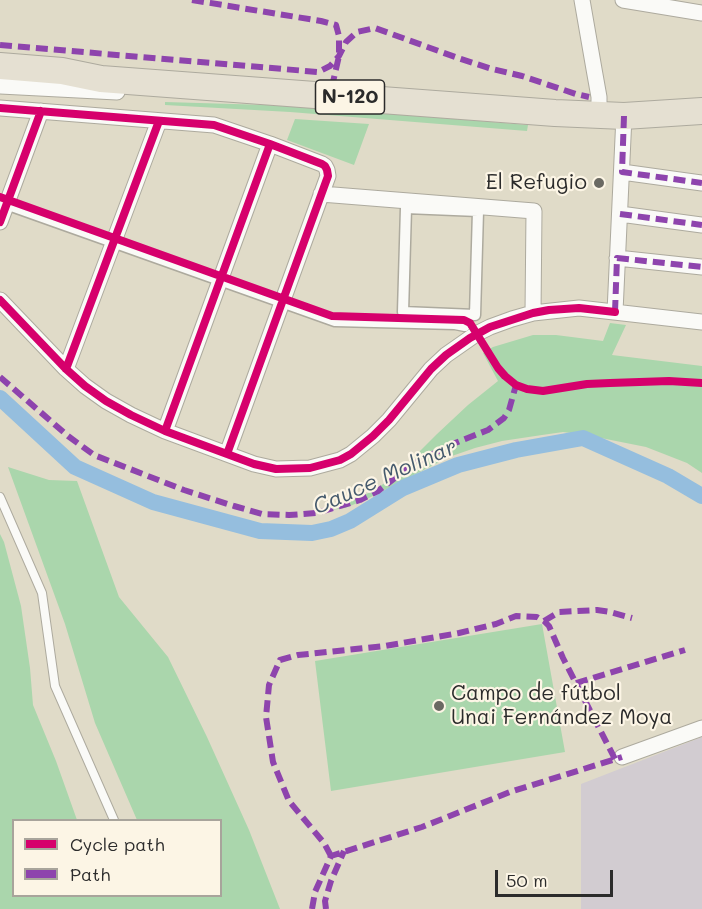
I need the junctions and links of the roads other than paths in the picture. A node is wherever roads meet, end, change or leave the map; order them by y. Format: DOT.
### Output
graph roads {
  1 [pos="583,0"];
  2 [pos="623,0"];
  3 [pos="702,13"];
  4 [pos="0,66"];
  5 [pos="101,79"];
  6 [pos="0,80"];
  7 [pos="0,86"];
  8 [pos="233,88"];
  9 [pos="0,108"];
  10 [pos="41,111"];
  11 [pos="702,111"];
  12 [pos="612,116"];
  13 [pos="159,121"];
  14 [pos="270,144"];
  15 [pos="622,172"];
  16 [pos="702,183"];
  17 [pos="321,194"];
  18 [pos="3,203"];
  19 [pos="478,212"];
  20 [pos="620,214"];
  21 [pos="0,222"];
  22 [pos="702,225"];
  23 [pos="113,242"];
  24 [pos="617,258"];
  25 [pos="702,267"];
  26 [pos="220,281"];
  27 [pos="0,300"];
  28 [pos="282,303"];
  29 [pos="615,312"];
  30 [pos="533,313"];
  31 [pos="702,322"];
  32 [pos="465,326"];
  33 [pos="66,369"];
  34 [pos="165,431"];
  35 [pos="227,454"];
  36 [pos="0,496"];
  37 [pos="702,728"];
  38 [pos="622,757"];
  39 [pos="114,819"];
  1 -- 12 [label="street"];
  2 -- 3 [label="street"];
  4 -- 5 [label="highway, N-120"];
  5 -- 6 [label="highway, N-120"];
  5 -- 8 [label="highway, N-120"];
  7 -- 8 [label="street"];
  8 -- 12 [label="highway, N-120"];
  9 -- 10 [label="street"];
  10 -- 13 [label="street"];
  10 -- 18 [label="street"];
  11 -- 12 [label="highway, N-120"];
  12 -- 15 [label="street"];
  13 -- 14 [label="street"];
  13 -- 23 [label="street"];
  14 -- 17 [label="street"];
  14 -- 26 [label="street"];
  15 -- 16 [label="street"];
  15 -- 20 [label="street"];
  17 -- 28 [label="street"];
  17 -- 30 [label="street"];
  18 -- 21 [label="street"];
  18 -- 23 [label="street"];
  19 -- 19 [label="street"];
  20 -- 22 [label="street"];
  20 -- 24 [label="street"];
  23 -- 26 [label="street"];
  23 -- 33 [label="street"];
  24 -- 25 [label="street"];
  24 -- 29 [label="street"];
  26 -- 28 [label="street"];
  26 -- 34 [label="street"];
  27 -- 33 [label="street"];
  28 -- 32 [label="street"];
  28 -- 35 [label="street"];
  29 -- 30 [label="street"];
  29 -- 31 [label="street"];
  30 -- 35 [label="street"];
  33 -- 34 [label="street"];
  34 -- 35 [label="street"];
  36 -- 39 [label="lane"];
  37 -- 38 [label="street"];
}
